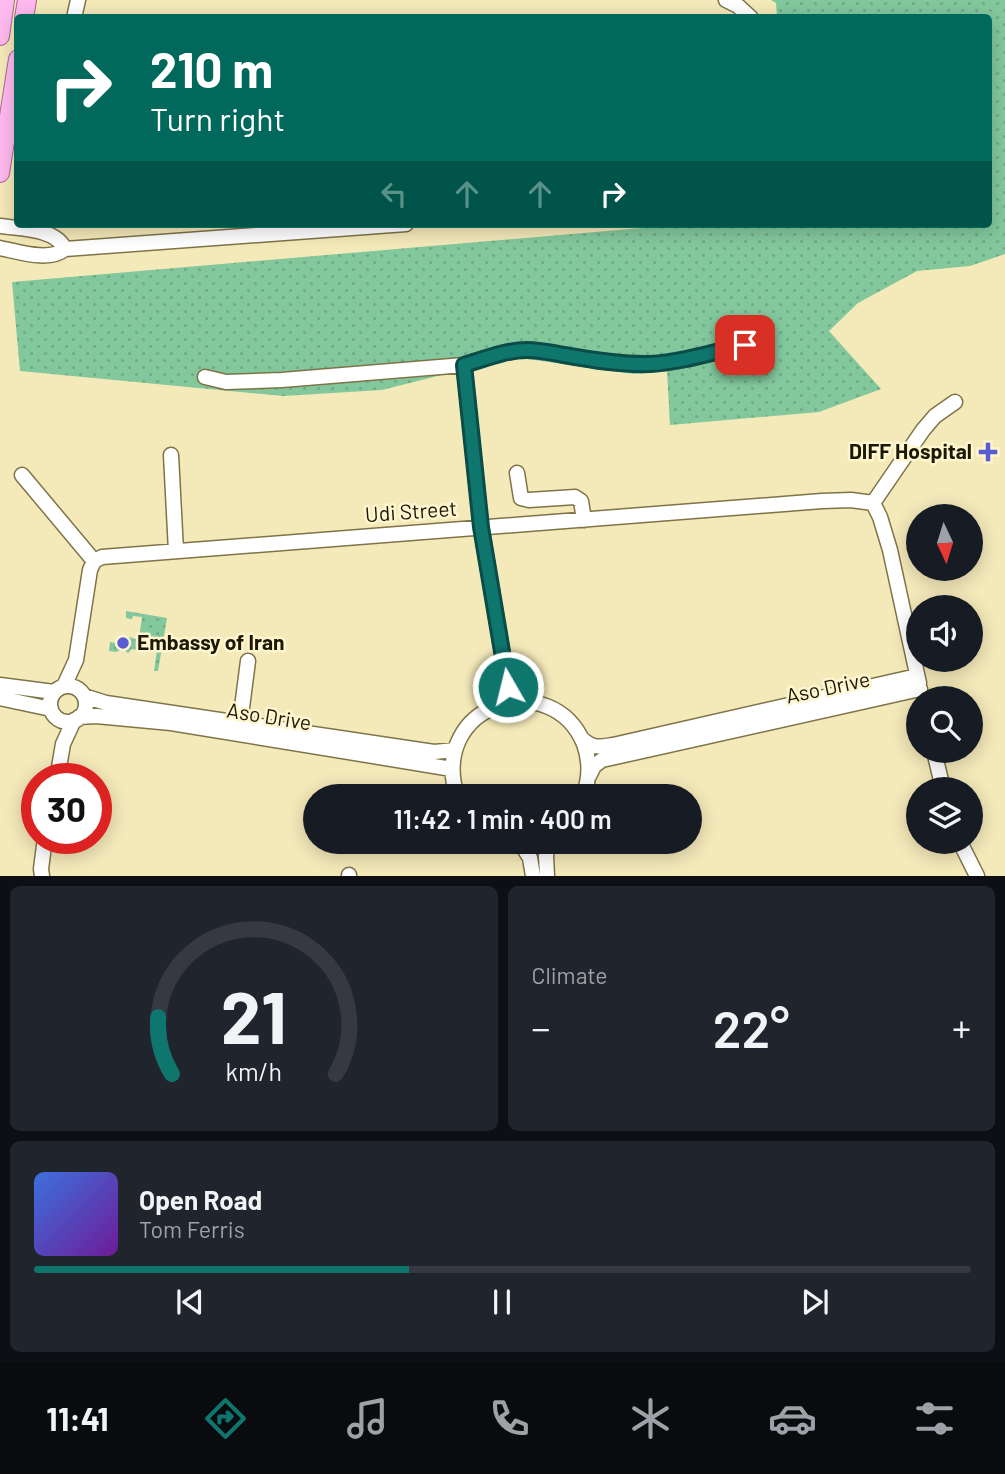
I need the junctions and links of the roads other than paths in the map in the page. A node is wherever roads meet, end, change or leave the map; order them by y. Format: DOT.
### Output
graph roads {
  1 [pos="5,0"];
  2 [pos="726,0"];
  3 [pos="747,14"];
  4 [pos="0,36"];
  5 [pos="14,75"];
  6 [pos="5,110"];
  7 [pos="0,173"];
  8 [pos="37,228"];
  9 [pos="351,228"];
  10 [pos="0,248"];
  11 [pos="65,249"];
  12 [pos="745,345"];
  13 [pos="464,365"];
  14 [pos="205,377"];
  15 [pos="955,402"];
  16 [pos="171,455"];
  17 [pos="517,473"];
  18 [pos="22,475"];
  19 [pos="873,503"];
  20 [pos="584,520"];
  21 [pos="481,527"];
  22 [pos="176,551"];
  23 [pos="94,561"];
  24 [pos="76,660"];
  25 [pos="248,661"];
  26 [pos="0,685"];
  27 [pos="920,686"];
  28 [pos="59,689"];
  29 [pos="906,691"];
  30 [pos="906,691"];
  31 [pos="82,693"];
  32 [pos="0,698"];
  33 [pos="503,704"];
  34 [pos="54,713"];
  35 [pos="77,719"];
  36 [pos="240,723"];
  37 [pos="581,738"];
  38 [pos="63,744"];
  39 [pos="455,750"];
  40 [pos="60,763"];
  41 [pos="452,769"];
  42 [pos="589,776"];
  43 [pos="453,784"];
  44 [pos="587,784"];
  45 [pos="43,854"];
  46 [pos="528,854"];
  47 [pos="546,854"];
  48 [pos="964,854"];
  49 [pos="971,875"];
  50 [pos="42,876"];
  51 [pos="533,876"];
  52 [pos="547,876"];
  1 -- 4 [label="main road"];
  2 -- 3 [label="street"];
  5 -- 6 [label="main road"];
  6 -- 7 [label="main road"];
  8 -- 11 [label="street"];
  9 -- 11 [label="street"];
  10 -- 11 [label="street"];
  12 -- 13 [label="street"];
  13 -- 14 [label="street"];
  13 -- 21 [label="street"];
  15 -- 19 [label="street"];
  16 -- 22 [label="street"];
  17 -- 20 [label="street"];
  18 -- 23 [label="street"];
  19 -- 20 [label="street, Udi Street"];
  19 -- 27 [label="street"];
  20 -- 21 [label="street, Udi Street"];
  21 -- 22 [label="street, Udi Street"];
  21 -- 33 [label="street"];
  22 -- 23 [label="street, Udi Street"];
  23 -- 24 [label="street"];
  24 -- 28 [label="street"];
  24 -- 31 [label="street"];
  25 -- 36 [label="street"];
  26 -- 28 [label="street"];
  28 -- 31 [label="street"];
  28 -- 34 [label="street"];
  29 -- 37 [label="street, Aso Drive"];
  30 -- 42 [label="street, Aso Drive"];
  31 -- 35 [label="street"];
  31 -- 36 [label="street, Aso Drive"];
  32 -- 34 [label="street"];
  33 -- 37 [label="street"];
  33 -- 39 [label="street"];
  34 -- 35 [label="street"];
  34 -- 38 [label="street"];
  35 -- 38 [label="street"];
  35 -- 41 [label="street, Aso Drive"];
  36 -- 39 [label="street, Aso Drive"];
  37 -- 42 [label="street"];
  38 -- 40 [label="street"];
  39 -- 41 [label="street"];
  41 -- 43 [label="street"];
  42 -- 44 [label="street"];
  45 -- 50 [label="street"];
  46 -- 51 [label="street"];
  47 -- 52 [label="street"];
  48 -- 49 [label="street"];
}
